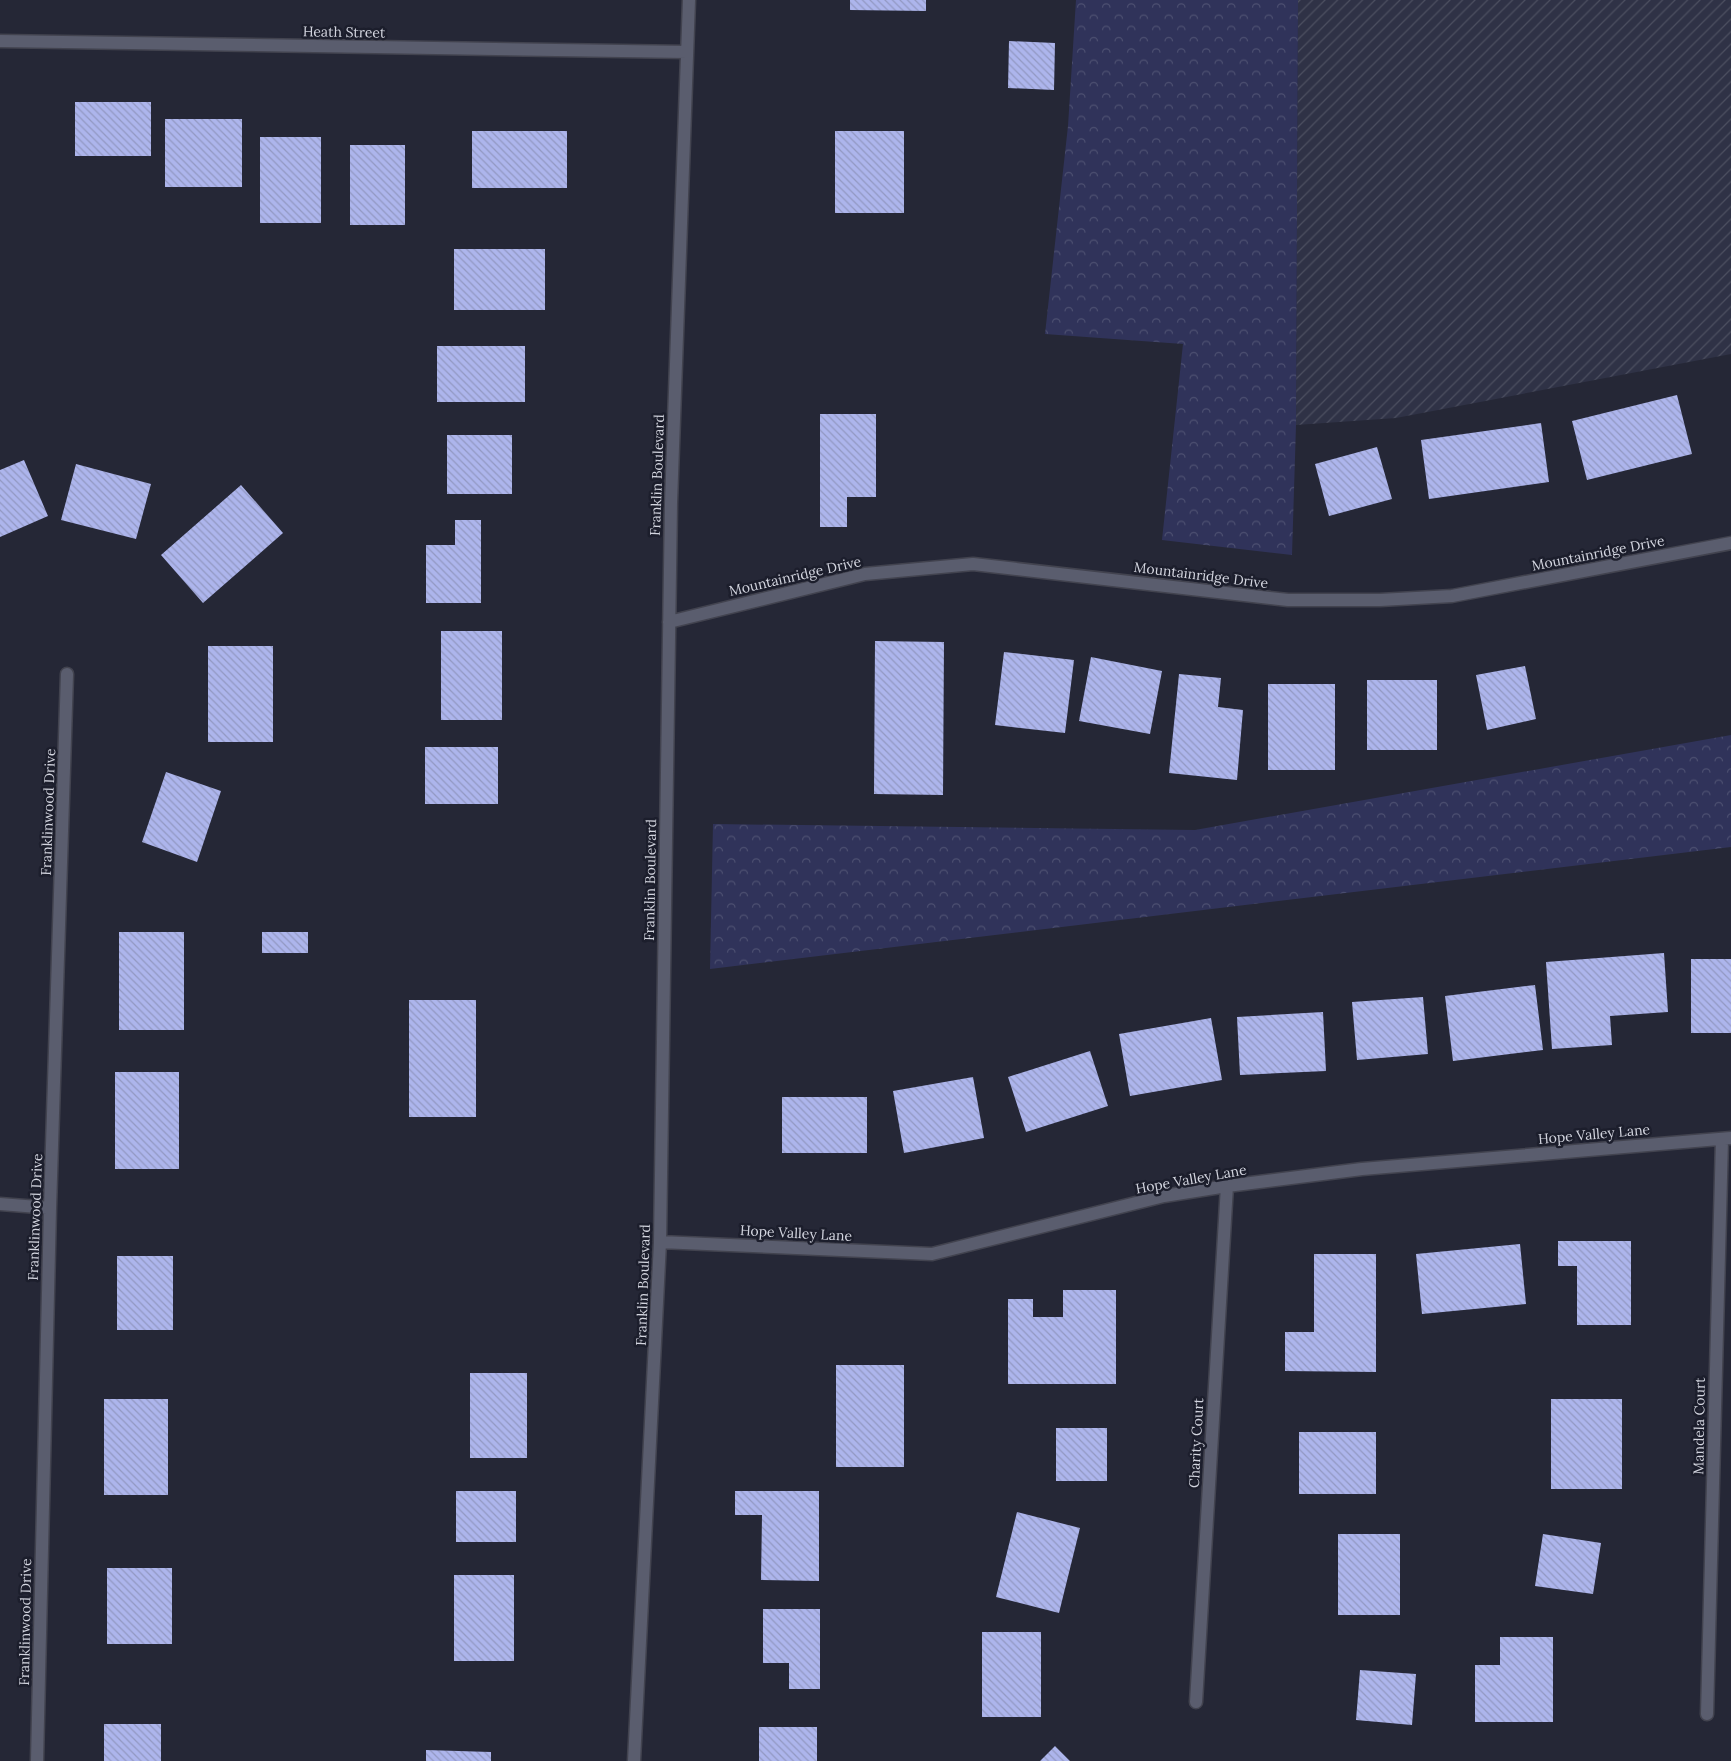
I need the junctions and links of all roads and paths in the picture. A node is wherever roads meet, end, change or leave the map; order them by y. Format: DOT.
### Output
graph roads {
  1 [pos="689,0"];
  2 [pos="0,41"];
  3 [pos="687,52"];
  4 [pos="1731,543"];
  5 [pos="669,622"];
  6 [pos="67,674"];
  7 [pos="1726,1138"];
  8 [pos="1227,1186"];
  9 [pos="0,1204"];
  10 [pos="50,1208"];
  11 [pos="660,1242"];
  12 [pos="1196,1702"];
  13 [pos="1707,1714"];
  14 [pos="37,1761"];
  15 [pos="634,1761"];
  1 -- 3 [label="street, Franklin Boulevard"];
  2 -- 3 [label="street, Heath Street"];
  3 -- 5 [label="street, Franklin Boulevard"];
  4 -- 5 [label="street, Mountainridge Drive"];
  5 -- 11 [label="street, Franklin Boulevard"];
  6 -- 10 [label="street, Franklinwood Drive"];
  7 -- 8 [label="street, Hope Valley Lane"];
  7 -- 13 [label="street, Mandela Court"];
  8 -- 11 [label="street, Hope Valley Lane"];
  8 -- 12 [label="street, Charity Court"];
  9 -- 10 [label="street"];
  10 -- 14 [label="street, Franklinwood Drive"];
  11 -- 15 [label="street, Franklin Boulevard"];
}
